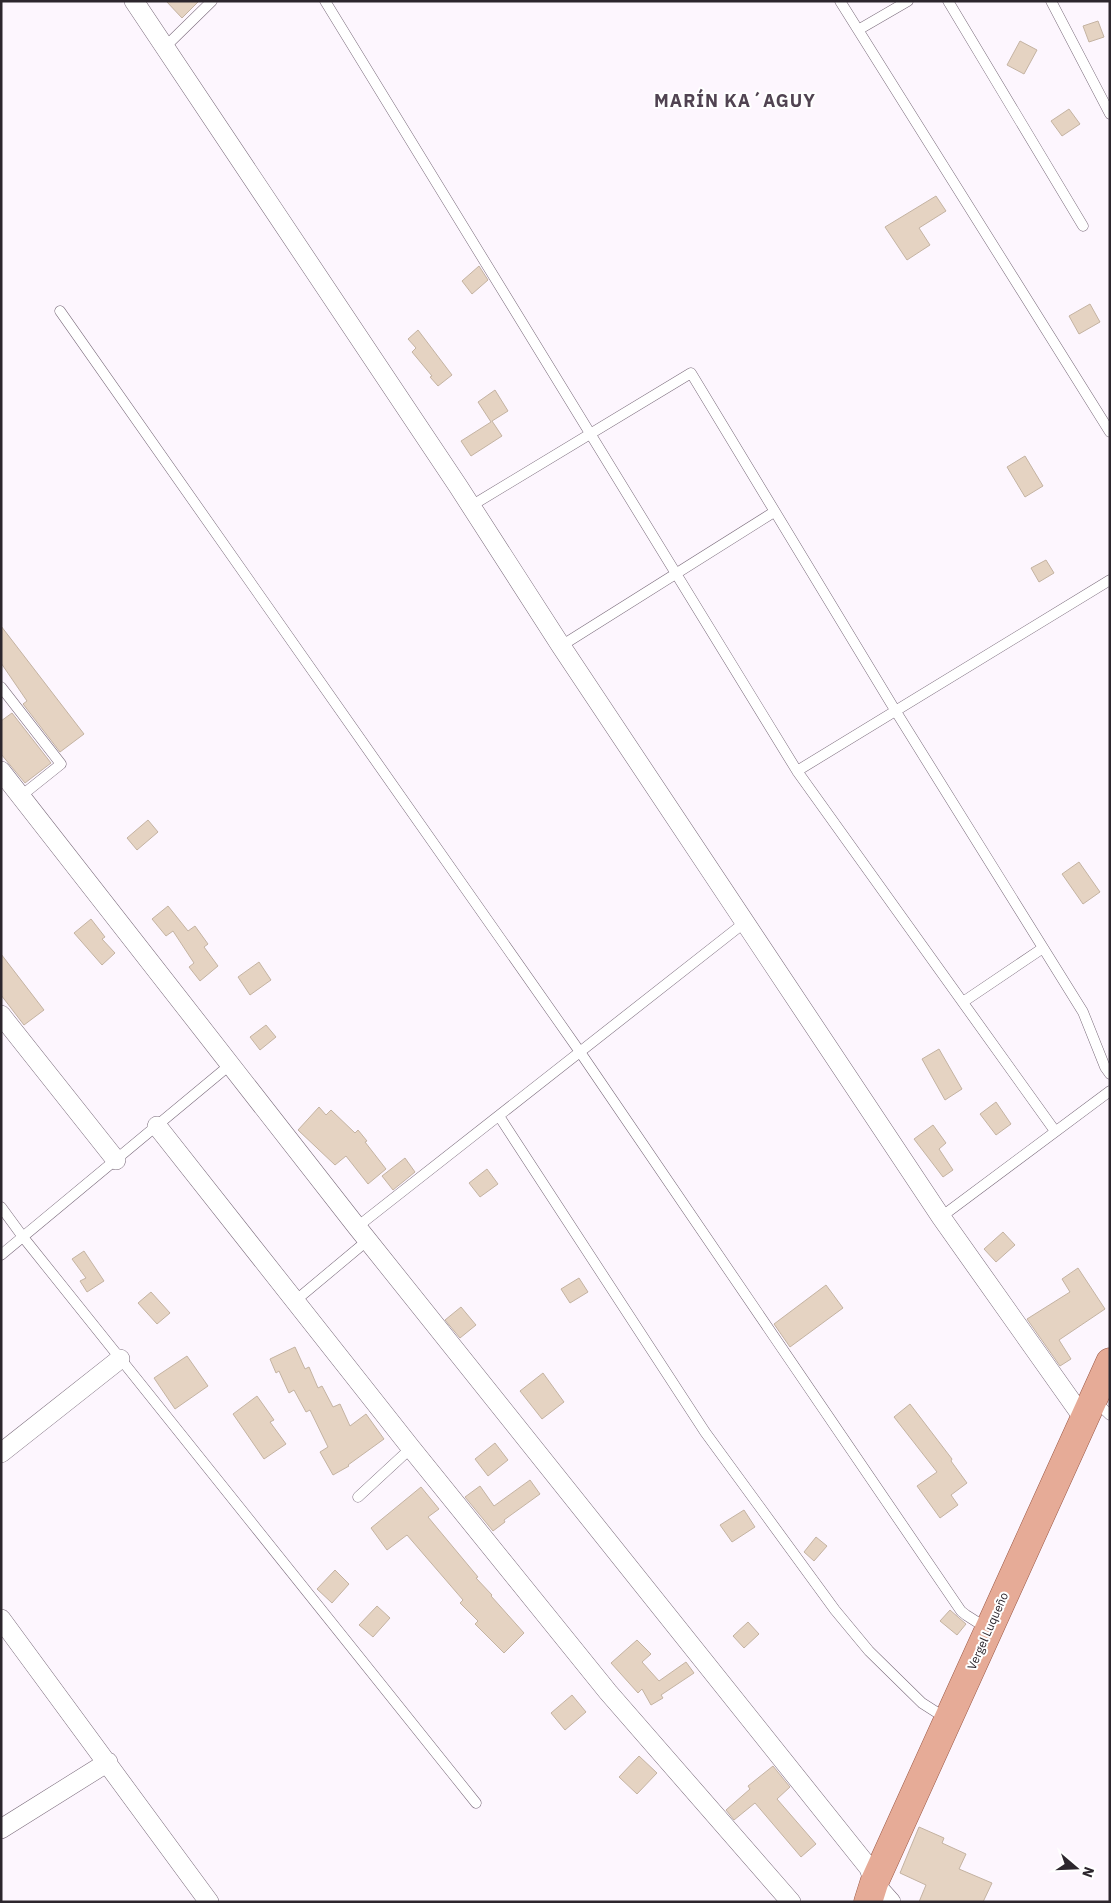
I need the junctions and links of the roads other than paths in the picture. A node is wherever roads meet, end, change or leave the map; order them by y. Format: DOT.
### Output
graph roads {
  1 [pos="134,1"];
  2 [pos="212,1"];
  3 [pos="325,1"];
  4 [pos="840,1"];
  5 [pos="908,1"];
  6 [pos="948,1"];
  7 [pos="1051,1"];
  8 [pos="858,30"];
  9 [pos="164,48"];
  10 [pos="1110,114"];
  11 [pos="1083,226"];
  12 [pos="60,312"];
  13 [pos="1110,432"];
  14 [pos="590,434"];
  15 [pos="471,506"];
  16 [pos="774,512"];
  17 [pos="676,574"];
  18 [pos="1110,580"];
  19 [pos="561,646"];
  20 [pos="1,687"];
  21 [pos="895,710"];
  22 [pos="1,771"];
  23 [pos="797,771"];
  24 [pos="21,796"];
  25 [pos="744,923"];
  26 [pos="1043,948"];
  27 [pos="963,1002"];
  28 [pos="1,1015"];
  29 [pos="580,1052"];
  30 [pos="231,1064"];
  31 [pos="1110,1074"];
  32 [pos="1110,1091"];
  33 [pos="499,1116"];
  34 [pos="157,1126"];
  35 [pos="1055,1131"];
  36 [pos="116,1160"];
  37 [pos="1,1207"];
  38 [pos="941,1217"];
  39 [pos="363,1234"];
  40 [pos="23,1238"];
  41 [pos="1,1256"];
  42 [pos="295,1301"];
  43 [pos="120,1359"];
  44 [pos="1110,1362"];
  45 [pos="1096,1411"];
  46 [pos="412,1448"];
  47 [pos="1,1453"];
  48 [pos="358,1497"];
  49 [pos="1,1619"];
  50 [pos="988,1630"];
  51 [pos="948,1719"];
  52 [pos="108,1762"];
  53 [pos="476,1803"];
  54 [pos="1,1829"];
  55 [pos="878,1896"];
  56 [pos="209,1902"];
  57 [pos="791,1902"];
  1 -- 9 [label="street"];
  2 -- 9 [label="lane"];
  3 -- 14 [label="lane"];
  4 -- 8 [label="lane"];
  5 -- 8 [label="lane"];
  6 -- 11 [label="lane"];
  7 -- 10 [label="lane"];
  8 -- 13 [label="lane"];
  9 -- 15 [label="street"];
  12 -- 29 [label="lane"];
  14 -- 15 [label="lane"];
  14 -- 16 [label="lane"];
  14 -- 17 [label="lane"];
  15 -- 19 [label="street"];
  16 -- 17 [label="lane"];
  16 -- 21 [label="lane"];
  17 -- 19 [label="lane"];
  17 -- 23 [label="lane"];
  18 -- 21 [label="lane"];
  19 -- 25 [label="street"];
  20 -- 24 [label="lane"];
  21 -- 23 [label="lane"];
  21 -- 26 [label="lane"];
  22 -- 24 [label="street"];
  23 -- 27 [label="lane"];
  24 -- 30 [label="street"];
  25 -- 29 [label="lane"];
  25 -- 38 [label="street"];
  26 -- 27 [label="lane"];
  26 -- 31 [label="lane"];
  27 -- 35 [label="lane"];
  28 -- 36 [label="street"];
  29 -- 33 [label="lane"];
  29 -- 50 [label="lane"];
  30 -- 34 [label="lane"];
  30 -- 39 [label="street"];
  32 -- 35 [label="lane"];
  33 -- 39 [label="lane"];
  33 -- 51 [label="lane"];
  34 -- 36 [label="lane"];
  34 -- 42 [label="street"];
  35 -- 38 [label="lane"];
  36 -- 40 [label="lane"];
  37 -- 40 [label="lane"];
  38 -- 45 [label="street"];
  39 -- 42 [label="lane"];
  39 -- 55 [label="street"];
  40 -- 41 [label="lane"];
  40 -- 43 [label="lane"];
  42 -- 46 [label="street"];
  43 -- 47 [label="street"];
  43 -- 53 [label="lane"];
  44 -- 45 [label="main road, Vergel Luqueño"];
  45 -- 50 [label="main road, Vergel Luqueño"];
  46 -- 48 [label="lane"];
  46 -- 57 [label="street"];
  49 -- 52 [label="street"];
  50 -- 51 [label="main road, Vergel Luqueño"];
  51 -- 55 [label="main road, Vergel Luqueño"];
  52 -- 54 [label="street"];
  52 -- 56 [label="street"];
}
